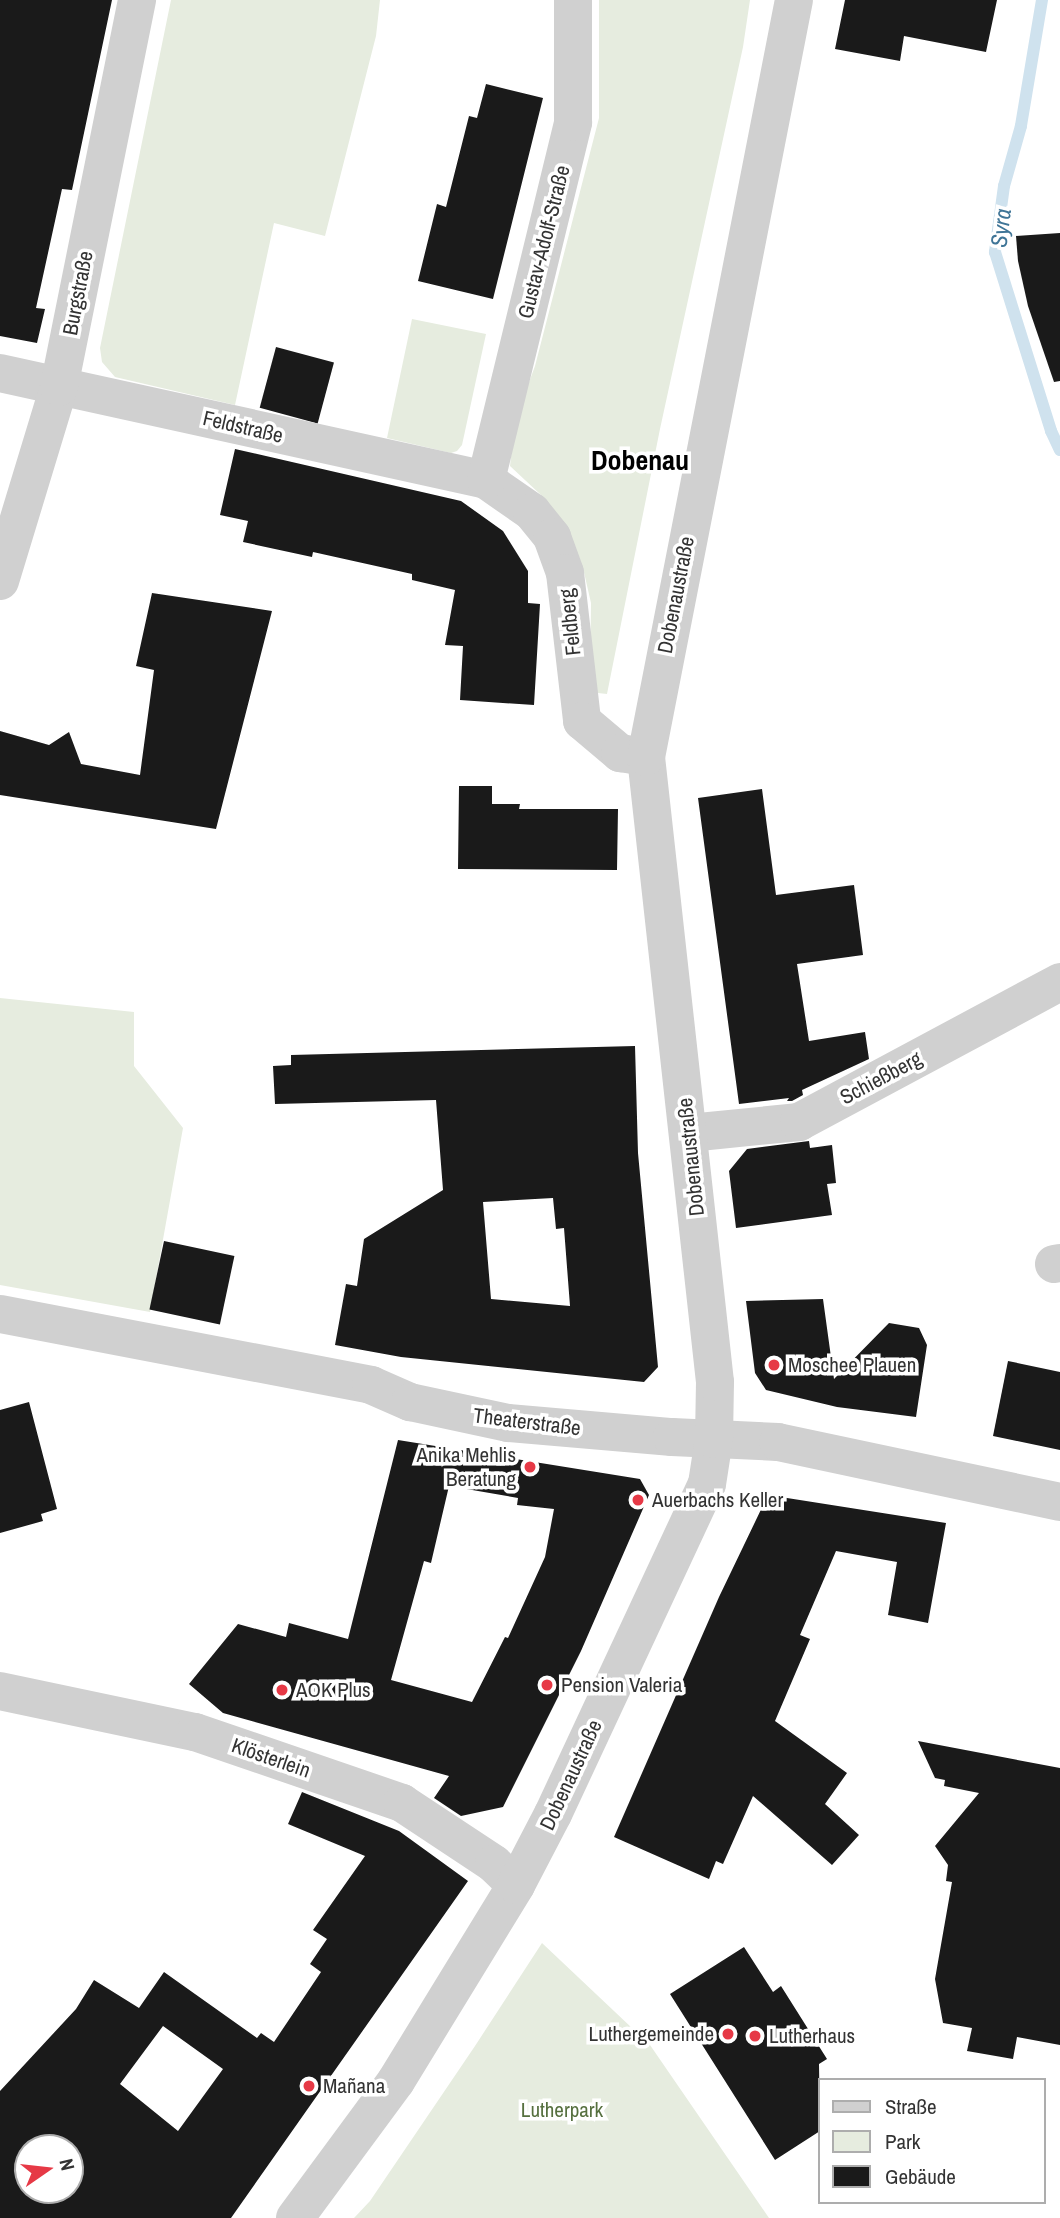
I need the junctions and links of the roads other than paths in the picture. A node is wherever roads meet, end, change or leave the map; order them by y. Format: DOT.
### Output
graph roads {
  1 [pos="136,0"];
  2 [pos="573,0"];
  3 [pos="794,0"];
  4 [pos="0,373"];
  5 [pos="59,387"];
  6 [pos="486,480"];
  7 [pos="0,581"];
  8 [pos="646,757"];
  9 [pos="1060,982"];
  10 [pos="688,1133"];
  11 [pos="0,1314"];
  12 [pos="714,1439"];
  13 [pos="1060,1502"];
  14 [pos="0,1691"];
  15 [pos="516,1885"];
  16 [pos="295,2218"];
  1 -- 5 [label="street, Burgstraße"];
  2 -- 6 [label="street, Gustav-Adolf-Straße"];
  3 -- 8 [label="street, Dobenaustraße"];
  4 -- 5 [label="street, Feldstraße"];
  5 -- 6 [label="street, Feldstraße"];
  5 -- 7 [label="street, Burgstraße"];
  6 -- 8 [label="street, Feldberg"];
  8 -- 10 [label="street, Dobenaustraße"];
  9 -- 10 [label="street, Schießberg"];
  10 -- 12 [label="street, Dobenaustraße"];
  11 -- 12 [label="street, Theaterstraße"];
  12 -- 13 [label="street, Theaterstraße"];
  12 -- 15 [label="street, Dobenaustraße"];
  14 -- 15 [label="street, Klösterlein"];
  15 -- 16 [label="street, Dobenaustraße"];
}
